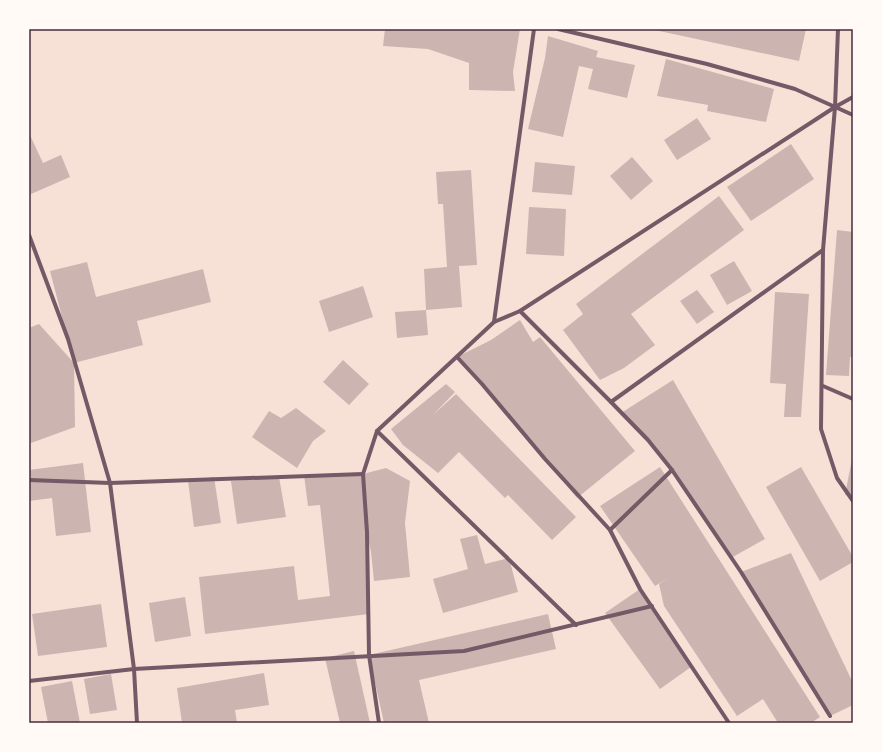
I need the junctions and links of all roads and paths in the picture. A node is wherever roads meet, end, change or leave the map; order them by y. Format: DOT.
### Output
graph roads {
  1 [pos="534,29"];
  2 [pos="558,29"];
  3 [pos="838,29"];
  4 [pos="853,97"];
  5 [pos="834,107"];
  6 [pos="853,115"];
  7 [pos="29,235"];
  8 [pos="823,250"];
  9 [pos="520,311"];
  10 [pos="494,322"];
  11 [pos="457,357"];
  12 [pos="822,386"];
  13 [pos="853,399"];
  14 [pos="611,402"];
  15 [pos="377,431"];
  16 [pos="672,470"];
  17 [pos="363,474"];
  18 [pos="29,480"];
  19 [pos="110,483"];
  20 [pos="853,501"];
  21 [pos="610,530"];
  22 [pos="652,606"];
  23 [pos="576,625"];
  24 [pos="370,655"];
  25 [pos="134,668"];
  26 [pos="29,681"];
  27 [pos="830,716"];
  28 [pos="138,723"];
  29 [pos="379,723"];
  30 [pos="729,723"];
  1 -- 10 [label="street"];
  2 -- 5 [label="street"];
  3 -- 5 [label="street"];
  4 -- 5 [label="street"];
  5 -- 6 [label="street"];
  5 -- 8 [label="street"];
  5 -- 9 [label="street"];
  7 -- 19 [label="street"];
  8 -- 12 [label="street"];
  8 -- 14 [label="street"];
  9 -- 10 [label="street"];
  9 -- 14 [label="street"];
  10 -- 11 [label="street"];
  11 -- 15 [label="street"];
  11 -- 21 [label="street"];
  12 -- 13 [label="street"];
  12 -- 20 [label="street"];
  14 -- 16 [label="street"];
  15 -- 17 [label="street"];
  15 -- 23 [label="street"];
  16 -- 21 [label="street"];
  16 -- 27 [label="street"];
  17 -- 19 [label="street"];
  17 -- 24 [label="street"];
  18 -- 19 [label="street"];
  19 -- 25 [label="street"];
  21 -- 22 [label="street"];
  22 -- 23 [label="street"];
  22 -- 30 [label="street"];
  23 -- 24 [label="street"];
  24 -- 25 [label="street"];
  24 -- 29 [label="street"];
  25 -- 26 [label="street"];
  25 -- 28 [label="street"];
}
